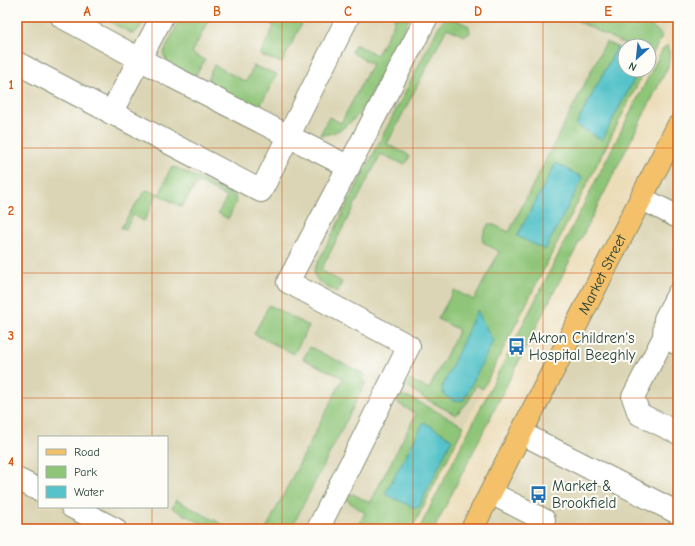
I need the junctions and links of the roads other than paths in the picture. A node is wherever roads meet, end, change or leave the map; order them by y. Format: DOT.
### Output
graph roads {
  1 [pos="62,17"];
  2 [pos="162,17"];
  3 [pos="348,17"];
  4 [pos="427,17"];
  5 [pos="139,60"];
  6 [pos="17,63"];
  7 [pos="111,113"];
  8 [pos="678,126"];
  9 [pos="288,137"];
  10 [pos="349,167"];
  11 [pos="641,198"];
  12 [pos="678,217"];
  13 [pos="678,294"];
  14 [pos="671,340"];
  15 [pos="521,433"];
  16 [pos="678,433"];
  17 [pos="17,479"];
  18 [pos="38,490"];
  19 [pos="491,493"];
  20 [pos="74,508"];
  21 [pos="678,513"];
  22 [pos="115,529"];
  23 [pos="318,529"];
  24 [pos="472,529"];
  25 [pos="540,529"];
  1 -- 5 [label="street"];
  2 -- 5 [label="street"];
  3 -- 9 [label="street"];
  4 -- 10 [label="street"];
  5 -- 7 [label="street"];
  5 -- 9 [label="street"];
  6 -- 7 [label="street"];
  7 -- 9 [label="street"];
  8 -- 11 [label="main road, Market Street"];
  9 -- 10 [label="street"];
  10 -- 23 [label="street"];
  11 -- 12 [label="street"];
  11 -- 15 [label="main road, Market Street"];
  13 -- 14 [label="street"];
  14 -- 16 [label="street"];
  15 -- 19 [label="main road, Market Street"];
  15 -- 21 [label="street"];
  17 -- 18 [label="street"];
  19 -- 24 [label="main road, Market Street"];
  19 -- 25 [label="street"];
  20 -- 22 [label="street"];
}
